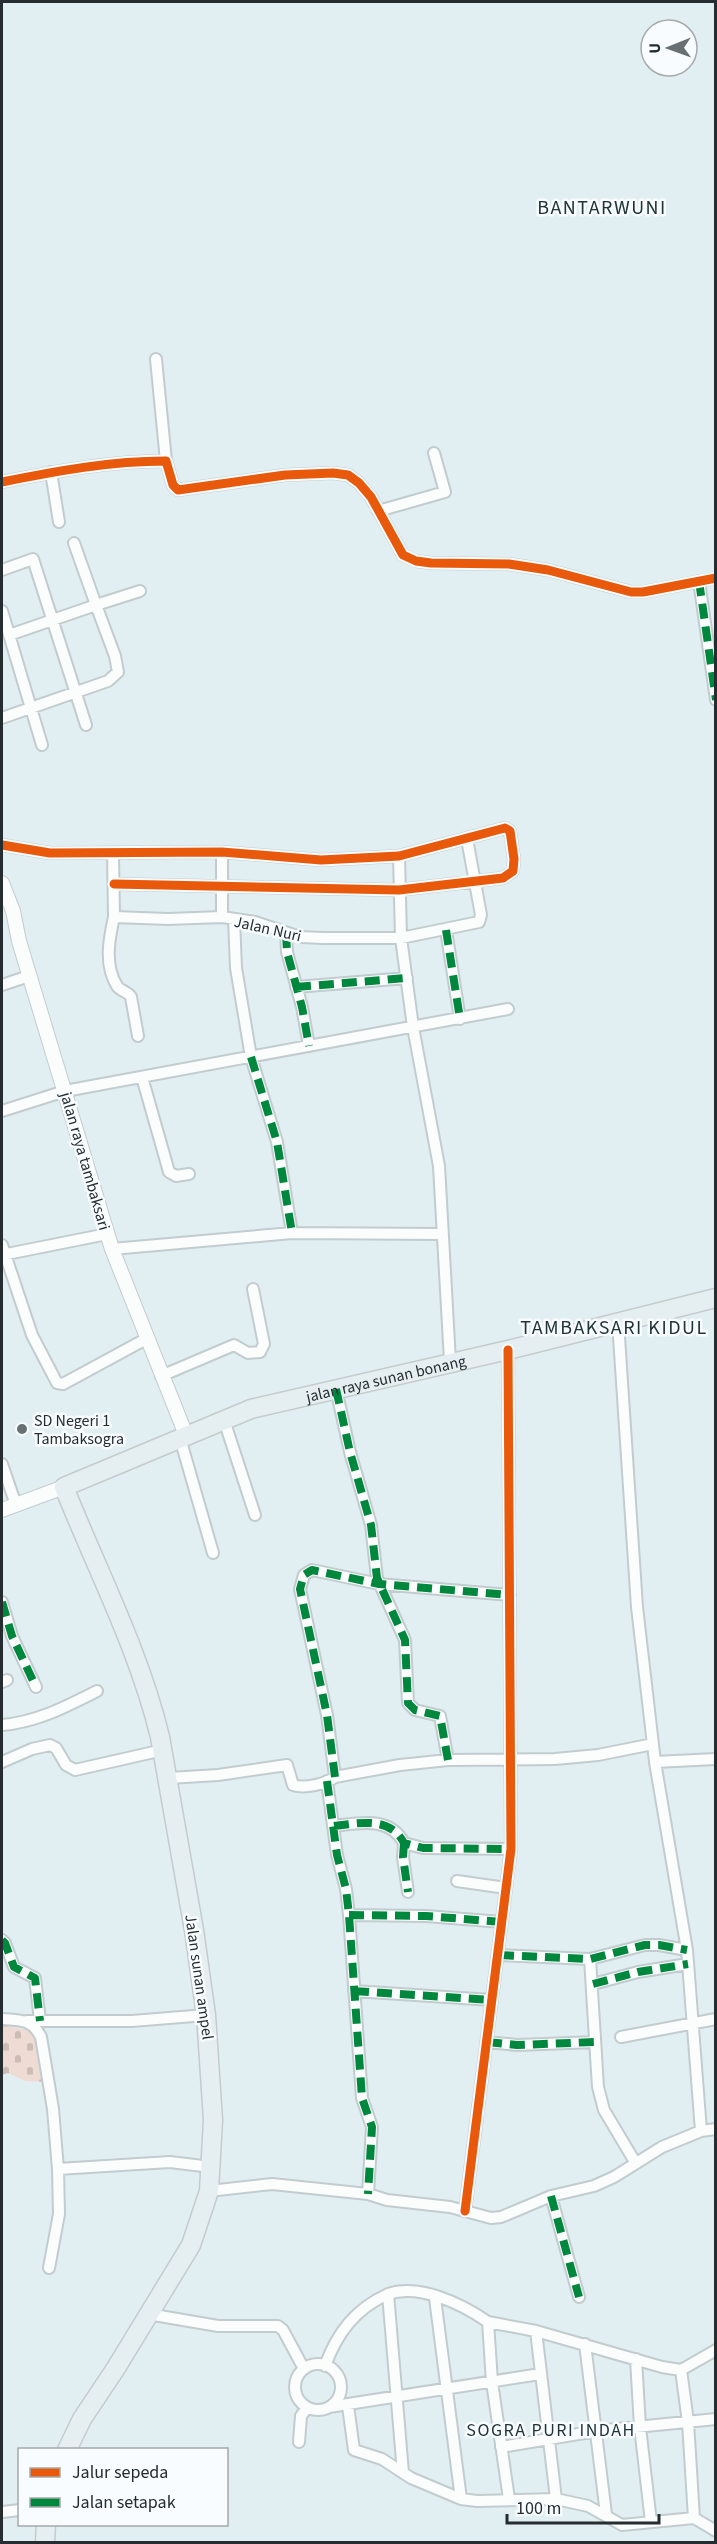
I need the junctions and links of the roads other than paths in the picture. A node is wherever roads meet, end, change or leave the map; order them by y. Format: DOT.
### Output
graph roads {
  1 [pos="156,358"];
  2 [pos="434,453"];
  3 [pos="166,461"];
  4 [pos="51,472"];
  5 [pos="2,482"];
  6 [pos="378,511"];
  7 [pos="59,522"];
  8 [pos="74,543"];
  9 [pos="2,570"];
  10 [pos="716,578"];
  11 [pos="699,582"];
  12 [pos="140,591"];
  13 [pos="96,604"];
  14 [pos="2,611"];
  15 [pos="53,621"];
  16 [pos="9,635"];
  17 [pos="75,691"];
  18 [pos="716,700"];
  19 [pos="30,707"];
  20 [pos="2,718"];
  21 [pos="86,725"];
  22 [pos="42,745"];
  23 [pos="467,839"];
  24 [pos="2,844"];
  25 [pos="222,852"];
  26 [pos="113,854"];
  27 [pos="399,856"];
  28 [pos="476,883"];
  29 [pos="114,884"];
  30 [pos="221,887"];
  31 [pos="2,890"];
  32 [pos="399,890"];
  33 [pos="114,917"];
  34 [pos="228,918"];
  35 [pos="446,930"];
  36 [pos="286,933"];
  37 [pos="401,938"];
  38 [pos="29,976"];
  39 [pos="406,978"];
  40 [pos="2,985"];
  41 [pos="296,987"];
  42 [pos="507,1009"];
  43 [pos="460,1018"];
  44 [pos="412,1027"];
  45 [pos="138,1036"];
  46 [pos="309,1046"];
  47 [pos="251,1057"];
  48 [pos="142,1077"];
  49 [pos="65,1090"];
  50 [pos="2,1111"];
  51 [pos="189,1174"];
  52 [pos="292,1233"];
  53 [pos="107,1234"];
  54 [pos="441,1234"];
  55 [pos="112,1249"];
  56 [pos="3,1252"];
  57 [pos="253,1289"];
  58 [pos="716,1298"];
  59 [pos="618,1322"];
  60 [pos="146,1339"];
  61 [pos="508,1350"];
  62 [pos="450,1362"];
  63 [pos="161,1376"];
  64 [pos="336,1389"];
  65 [pos="224,1420"];
  66 [pos="183,1436"];
  67 [pos="2,1464"];
  68 [pos="64,1487"];
  69 [pos="15,1505"];
  70 [pos="2,1510"];
  71 [pos="255,1515"];
  72 [pos="213,1553"];
  73 [pos="379,1584"];
  74 [pos="510,1595"];
  75 [pos="2,1602"];
  76 [pos="36,1687"];
  77 [pos="97,1691"];
  78 [pos="2,1725"];
  79 [pos="653,1744"];
  80 [pos="163,1750"];
  81 [pos="716,1759"];
  82 [pos="448,1760"];
  83 [pos="512,1760"];
  84 [pos="2,1762"];
  85 [pos="655,1762"];
  86 [pos="169,1778"];
  87 [pos="331,1779"];
  88 [pos="334,1826"];
  89 [pos="404,1843"];
  90 [pos="511,1849"];
  91 [pos="457,1881"];
  92 [pos="506,1888"];
  93 [pos="408,1892"];
  94 [pos="349,1915"];
  95 [pos="502,1922"];
  96 [pos="2,1940"];
  97 [pos="687,1950"];
  98 [pos="499,1954"];
  99 [pos="590,1959"];
  100 [pos="687,1964"];
  101 [pos="593,1984"];
  102 [pos="354,1991"];
  103 [pos="492,2000"];
  104 [pos="206,2015"];
  105 [pos="2,2019"];
  106 [pos="716,2019"];
  107 [pos="27,2021"];
  108 [pos="40,2021"];
  109 [pos="692,2022"];
  110 [pos="621,2037"];
  111 [pos="487,2042"];
  112 [pos="595,2042"];
  113 [pos="716,2129"];
  114 [pos="701,2131"];
  115 [pos="635,2162"];
  116 [pos="211,2167"];
  117 [pos="58,2169"];
  118 [pos="209,2191"];
  119 [pos="368,2194"];
  120 [pos="551,2196"];
  121 [pos="465,2211"];
  122 [pos="49,2268"];
  123 [pos="388,2294"];
  124 [pos="579,2297"];
  125 [pos="435,2298"];
  126 [pos="146,2318"];
  127 [pos="488,2322"];
  128 [pos="536,2331"];
  129 [pos="585,2344"];
  130 [pos="716,2349"];
  131 [pos="636,2359"];
  132 [pos="325,2366"];
  133 [pos="304,2369"];
  134 [pos="681,2370"];
  135 [pos="540,2374"];
  136 [pos="492,2382"];
  137 [pos="448,2388"];
  138 [pos="396,2397"];
  139 [pos="348,2406"];
  140 [pos="329,2407"];
  141 [pos="308,2408"];
  142 [pos="716,2419"];
  143 [pos="688,2422"];
  144 [pos="640,2427"];
  145 [pos="596,2431"];
  146 [pos="548,2439"];
  147 [pos="299,2442"];
  148 [pos="501,2447"];
  149 [pos="68,2448"];
  150 [pos="403,2473"];
  151 [pos="461,2499"];
  152 [pos="509,2499"];
  153 [pos="556,2499"];
  154 [pos="18,2510"];
  155 [pos="2,2512"];
  156 [pos="606,2514"];
  157 [pos="694,2517"];
  158 [pos="651,2522"];
  159 [pos="46,2526"];
  160 [pos="716,2531"];
  161 [pos="45,2542"];
  1 -- 3 [label="street"];
  2 -- 6 [label="street"];
  3 -- 4 [label="street"];
  3 -- 6 [label="street"];
  4 -- 5 [label="street"];
  4 -- 7 [label="street"];
  6 -- 11 [label="street"];
  8 -- 13 [label="street"];
  9 -- 15 [label="street"];
  10 -- 11 [label="street"];
  11 -- 18 [label="street"];
  12 -- 13 [label="street"];
  13 -- 15 [label="street"];
  13 -- 17 [label="street"];
  14 -- 16 [label="street"];
  15 -- 16 [label="street"];
  15 -- 17 [label="street"];
  16 -- 19 [label="street"];
  17 -- 19 [label="street"];
  17 -- 21 [label="street"];
  19 -- 20 [label="street"];
  19 -- 22 [label="street"];
  23 -- 27 [label="street"];
  23 -- 28 [label="street"];
  23 -- 28 [label="street"];
  24 -- 26 [label="street"];
  25 -- 26 [label="street"];
  25 -- 27 [label="street"];
  25 -- 30 [label="street"];
  26 -- 29 [label="street"];
  27 -- 32 [label="street"];
  28 -- 32 [label="street"];
  28 -- 35 [label="street, Jalan Nuri"];
  29 -- 30 [label="street"];
  29 -- 33 [label="street"];
  30 -- 32 [label="street"];
  30 -- 34 [label="street"];
  31 -- 38 [label="street, jalan raya tambaksari"];
  32 -- 37 [label="street"];
  33 -- 34 [label="street, Jalan Nuri"];
  33 -- 45 [label="street"];
  34 -- 36 [label="street, Jalan Nuri"];
  34 -- 47 [label="street"];
  35 -- 37 [label="street, Jalan Nuri"];
  35 -- 43 [label="street"];
  36 -- 37 [label="street, Jalan Nuri"];
  36 -- 41 [label="street"];
  37 -- 39 [label="street"];
  38 -- 40 [label="street"];
  38 -- 49 [label="street, jalan raya tambaksari"];
  39 -- 41 [label="street"];
  39 -- 44 [label="street"];
  41 -- 46 [label="street"];
  42 -- 43 [label="street"];
  43 -- 44 [label="street"];
  44 -- 46 [label="street"];
  44 -- 54 [label="street"];
  46 -- 47 [label="street"];
  47 -- 48 [label="street"];
  47 -- 52 [label="street"];
  48 -- 49 [label="street"];
  48 -- 51 [label="street"];
  49 -- 50 [label="street"];
  49 -- 53 [label="street, jalan raya tambaksari"];
  52 -- 54 [label="street"];
  52 -- 55 [label="street"];
  53 -- 55 [label="street, jalan raya tambaksari"];
  53 -- 56 [label="street"];
  54 -- 62 [label="street"];
  55 -- 60 [label="street, jalan raya tambaksari"];
  56 -- 60 [label="street"];
  57 -- 63 [label="street"];
  58 -- 59 [label="main road, jalan raya sunan bonang"];
  59 -- 61 [label="main road, jalan raya sunan bonang"];
  59 -- 79 [label="street"];
  60 -- 63 [label="street, jalan raya tambaksari"];
  61 -- 62 [label="main road, jalan raya sunan bonang"];
  61 -- 74 [label="street"];
  62 -- 64 [label="main road, jalan raya sunan bonang"];
  63 -- 66 [label="street, jalan raya tambaksari"];
  64 -- 65 [label="main road, jalan raya sunan bonang"];
  64 -- 73 [label="street"];
  65 -- 66 [label="main road, jalan raya sunan bonang"];
  65 -- 71 [label="street"];
  66 -- 68 [label="main road, jalan raya sunan bonang"];
  66 -- 72 [label="street"];
  67 -- 69 [label="street"];
  68 -- 69 [label="street"];
  68 -- 80 [label="main road, Jalan sunan ampel"];
  69 -- 70 [label="street"];
  73 -- 74 [label="street"];
  73 -- 82 [label="street"];
  73 -- 87 [label="street"];
  74 -- 83 [label="street"];
  75 -- 76 [label="street"];
  77 -- 78 [label="street"];
  79 -- 83 [label="street"];
  79 -- 85 [label="street"];
  80 -- 84 [label="street"];
  80 -- 86 [label="main road, Jalan sunan ampel"];
  81 -- 85 [label="street"];
  82 -- 83 [label="street"];
  82 -- 87 [label="street"];
  83 -- 90 [label="street"];
  85 -- 97 [label="street"];
  86 -- 87 [label="street"];
  86 -- 104 [label="main road, Jalan sunan ampel"];
  87 -- 88 [label="street"];
  88 -- 89 [label="street"];
  88 -- 94 [label="street"];
  89 -- 90 [label="street"];
  89 -- 93 [label="street"];
  90 -- 92 [label="street"];
  91 -- 92 [label="street"];
  92 -- 95 [label="street"];
  94 -- 95 [label="street"];
  94 -- 102 [label="street"];
  95 -- 98 [label="street"];
  96 -- 108 [label="street"];
  97 -- 99 [label="street"];
  97 -- 100 [label="street"];
  98 -- 99 [label="street"];
  98 -- 103 [label="street"];
  99 -- 101 [label="street"];
  100 -- 101 [label="street"];
  100 -- 109 [label="street"];
  101 -- 112 [label="street"];
  102 -- 103 [label="street"];
  102 -- 119 [label="street"];
  103 -- 111 [label="street"];
  104 -- 108 [label="street"];
  104 -- 116 [label="main road, Jalan sunan ampel"];
  105 -- 107 [label="street"];
  106 -- 109 [label="street"];
  107 -- 108 [label="street"];
  107 -- 117 [label="street"];
  109 -- 110 [label="street"];
  109 -- 114 [label="street"];
  111 -- 112 [label="street"];
  111 -- 121 [label="street"];
  112 -- 115 [label="street"];
  113 -- 114 [label="street"];
  114 -- 115 [label="street"];
  115 -- 120 [label="street"];
  116 -- 117 [label="street"];
  116 -- 118 [label="main road, Jalan sunan ampel"];
  117 -- 122 [label="street"];
  118 -- 119 [label="street"];
  118 -- 126 [label="main road, Jalan sunan ampel"];
  119 -- 121 [label="street"];
  120 -- 121 [label="street"];
  120 -- 124 [label="street"];
  123 -- 125 [label="street"];
  123 -- 132 [label="street"];
  123 -- 138 [label="street"];
  125 -- 127 [label="street"];
  125 -- 137 [label="street"];
  126 -- 133 [label="street"];
  126 -- 149 [label="main road, Jalan sunan ampel"];
  127 -- 128 [label="street"];
  127 -- 136 [label="street"];
  128 -- 129 [label="street"];
  128 -- 135 [label="street"];
  129 -- 131 [label="street"];
  129 -- 145 [label="street"];
  130 -- 134 [label="street"];
  131 -- 134 [label="street"];
  131 -- 144 [label="street"];
  132 -- 133 [label="street"];
  132 -- 140 [label="street"];
  133 -- 141 [label="street"];
  134 -- 143 [label="street"];
  135 -- 136 [label="street"];
  135 -- 146 [label="street"];
  136 -- 137 [label="street"];
  136 -- 148 [label="street"];
  137 -- 138 [label="street"];
  137 -- 151 [label="street"];
  138 -- 139 [label="street"];
  138 -- 150 [label="street"];
  139 -- 140 [label="street"];
  139 -- 150 [label="street"];
  140 -- 141 [label="street"];
  141 -- 147 [label="street"];
  142 -- 143 [label="street"];
  143 -- 144 [label="street"];
  143 -- 157 [label="street"];
  144 -- 145 [label="street"];
  144 -- 158 [label="street"];
  145 -- 146 [label="street"];
  145 -- 156 [label="street"];
  146 -- 148 [label="street"];
  146 -- 153 [label="street"];
  148 -- 152 [label="street"];
  150 -- 151 [label="street"];
  151 -- 152 [label="street"];
  152 -- 153 [label="street"];
  153 -- 156 [label="street"];
  154 -- 155 [label="street"];
  156 -- 158 [label="street"];
  157 -- 158 [label="street"];
  157 -- 160 [label="street"];
  159 -- 161 [label="main road"];
}
